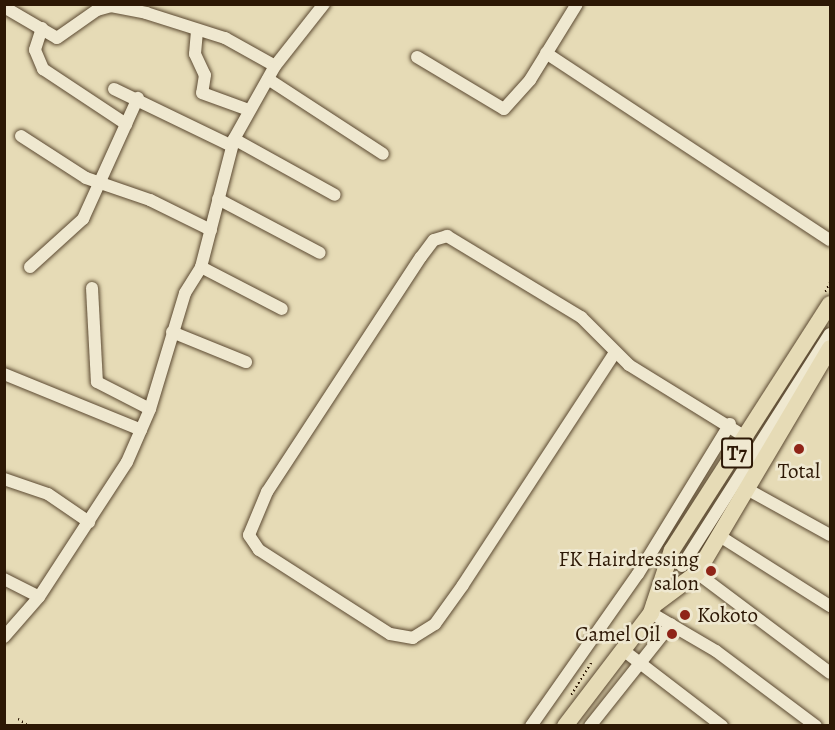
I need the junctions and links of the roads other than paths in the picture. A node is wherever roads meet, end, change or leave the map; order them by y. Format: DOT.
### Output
graph roads {
  1 [pos="324,4"];
  2 [pos="577,4"];
  3 [pos="4,7"];
  4 [pos="42,28"];
  5 [pos="197,32"];
  6 [pos="546,53"];
  7 [pos="417,57"];
  8 [pos="275,66"];
  9 [pos="268,79"];
  10 [pos="114,89"];
  11 [pos="138,98"];
  12 [pos="249,110"];
  13 [pos="126,124"];
  14 [pos="21,136"];
  15 [pos="233,142"];
  16 [pos="383,154"];
  17 [pos="100,184"];
  18 [pos="335,195"];
  19 [pos="218,199"];
  20 [pos="211,230"];
  21 [pos="831,240"];
  22 [pos="320,253"];
  23 [pos="30,267"];
  24 [pos="201,267"];
  25 [pos="92,288"];
  26 [pos="831,304"];
  27 [pos="282,309"];
  28 [pos="172,332"];
  29 [pos="831,334"];
  30 [pos="831,348"];
  31 [pos="614,354"];
  32 [pos="246,362"];
  33 [pos="4,374"];
  34 [pos="150,409"];
  35 [pos="730,424"];
  36 [pos="141,430"];
  37 [pos="747,438"];
  38 [pos="4,479"];
  39 [pos="745,488"];
  40 [pos="89,522"];
  41 [pos="718,535"];
  42 [pos="831,535"];
  43 [pos="665,568"];
  44 [pos="689,574"];
  45 [pos="4,579"];
  46 [pos="39,597"];
  47 [pos="831,606"];
  48 [pos="652,609"];
  49 [pos="671,624"];
  50 [pos="4,637"];
  51 [pos="623,651"];
  52 [pos="640,661"];
  53 [pos="831,673"];
  54 [pos="531,726"];
  55 [pos="565,726"];
  56 [pos="590,726"];
  57 [pos="722,726"];
  58 [pos="816,726"];
  1 -- 8 [label="street"];
  2 -- 6 [label="street"];
  3 -- 4 [label="street"];
  4 -- 5 [label="street"];
  4 -- 13 [label="street"];
  5 -- 8 [label="street"];
  5 -- 12 [label="street"];
  6 -- 7 [label="street"];
  6 -- 21 [label="street"];
  8 -- 9 [label="street"];
  9 -- 12 [label="street"];
  9 -- 16 [label="street"];
  10 -- 11 [label="street"];
  11 -- 13 [label="street"];
  11 -- 15 [label="street"];
  12 -- 15 [label="street"];
  13 -- 17 [label="street"];
  14 -- 17 [label="street"];
  15 -- 18 [label="street"];
  15 -- 19 [label="street"];
  17 -- 20 [label="street"];
  17 -- 23 [label="street"];
  19 -- 20 [label="street"];
  19 -- 22 [label="street"];
  20 -- 24 [label="street"];
  24 -- 27 [label="street"];
  24 -- 28 [label="street"];
  25 -- 34 [label="street"];
  26 -- 37 [label="highway, T7"];
  28 -- 32 [label="street"];
  28 -- 34 [label="street"];
  29 -- 44 [label="street"];
  30 -- 39 [label="highway, T7"];
  31 -- 31 [label="street"];
  31 -- 35 [label="street"];
  33 -- 36 [label="street"];
  34 -- 36 [label="street"];
  35 -- 37 [label="street"];
  35 -- 54 [label="street"];
  36 -- 40 [label="street"];
  37 -- 43 [label="highway, T7"];
  38 -- 40 [label="street"];
  39 -- 41 [label="highway, T7"];
  39 -- 42 [label="street"];
  40 -- 46 [label="street"];
  41 -- 44 [label="highway, T7"];
  41 -- 47 [label="street"];
  43 -- 44 [label="highway"];
  43 -- 48 [label="highway, T7"];
  44 -- 48 [label="highway, T7"];
  44 -- 53 [label="street"];
  45 -- 46 [label="street"];
  46 -- 50 [label="street"];
  48 -- 49 [label="street"];
  48 -- 51 [label="highway, T7"];
  49 -- 52 [label="street"];
  49 -- 58 [label="street"];
  51 -- 52 [label="street"];
  51 -- 55 [label="highway, T7"];
  52 -- 56 [label="street"];
  52 -- 57 [label="street"];
}
